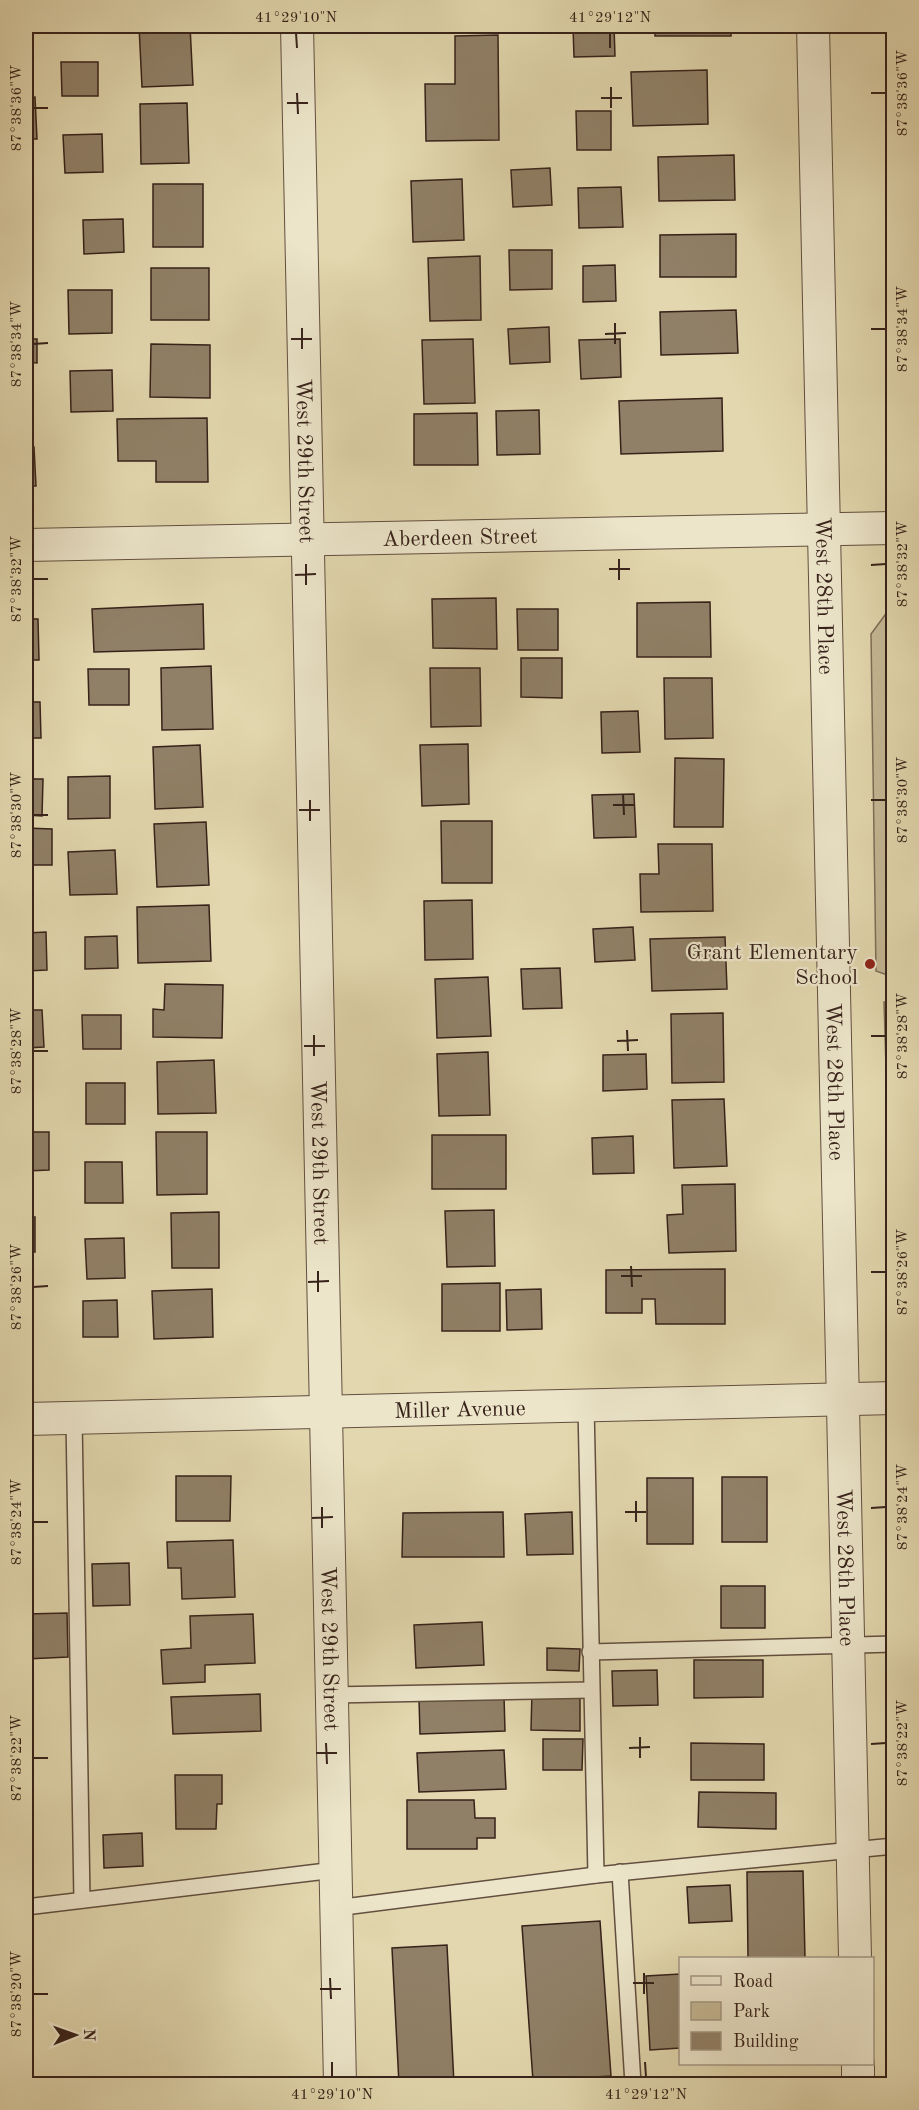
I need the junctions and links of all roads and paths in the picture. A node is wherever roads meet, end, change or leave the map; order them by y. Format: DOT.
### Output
graph roads {
  1 [pos="297,26"];
  2 [pos="813,26"];
  3 [pos="894,528"];
  4 [pos="824,529"];
  5 [pos="307,539"];
  6 [pos="26,545"];
  7 [pos="894,1398"];
  8 [pos="843,1400"];
  9 [pos="585,1406"];
  10 [pos="326,1412"];
  11 [pos="74,1418"];
  12 [pos="26,1419"];
  13 [pos="894,1644"];
  14 [pos="848,1645"];
  15 [pos="590,1652"];
  16 [pos="591,1690"];
  17 [pos="332,1695"];
  18 [pos="894,1846"];
  19 [pos="853,1850"];
  20 [pos="335,1870"];
  21 [pos="620,1872"];
  22 [pos="596,1875"];
  23 [pos="82,1900"];
  24 [pos="26,1907"];
  25 [pos="336,1908"];
  26 [pos="855,1957"];
  27 [pos="858,2065"];
  28 [pos="340,2085"];
  29 [pos="633,2085"];
  30 [pos="858,2085"];
  1 -- 5 [label="street, West 29th Street"];
  2 -- 4 [label="street, West 28th Place"];
  3 -- 4 [label="street, Aberdeen Street"];
  4 -- 5 [label="street, Aberdeen Street"];
  4 -- 8 [label="street, West 28th Place"];
  5 -- 6 [label="street, Aberdeen Street"];
  5 -- 10 [label="street, West 29th Street"];
  7 -- 8 [label="street, Miller Avenue"];
  8 -- 9 [label="street, Miller Avenue"];
  8 -- 14 [label="street, West 28th Place"];
  9 -- 10 [label="street, Miller Avenue"];
  9 -- 15 [label="lane"];
  10 -- 11 [label="street, Miller Avenue"];
  10 -- 17 [label="street, West 29th Street"];
  11 -- 12 [label="street, Miller Avenue"];
  11 -- 23 [label="lane"];
  13 -- 14 [label="lane"];
  14 -- 15 [label="lane"];
  14 -- 19 [label="street, West 28th Place"];
  15 -- 16 [label="lane"];
  16 -- 17 [label="lane"];
  16 -- 22 [label="lane"];
  17 -- 20 [label="street, West 29th Street"];
  18 -- 19 [label="lane"];
  19 -- 21 [label="lane"];
  19 -- 26 [label="street, West 28th Place"];
  20 -- 23 [label="lane"];
  20 -- 25 [label="street, West 29th Street"];
  21 -- 22 [label="lane"];
  21 -- 29 [label="lane"];
  22 -- 25 [label="lane"];
  23 -- 24 [label="lane"];
  25 -- 28 [label="street, West 29th Street"];
  27 -- 30 [label="street"];
}
